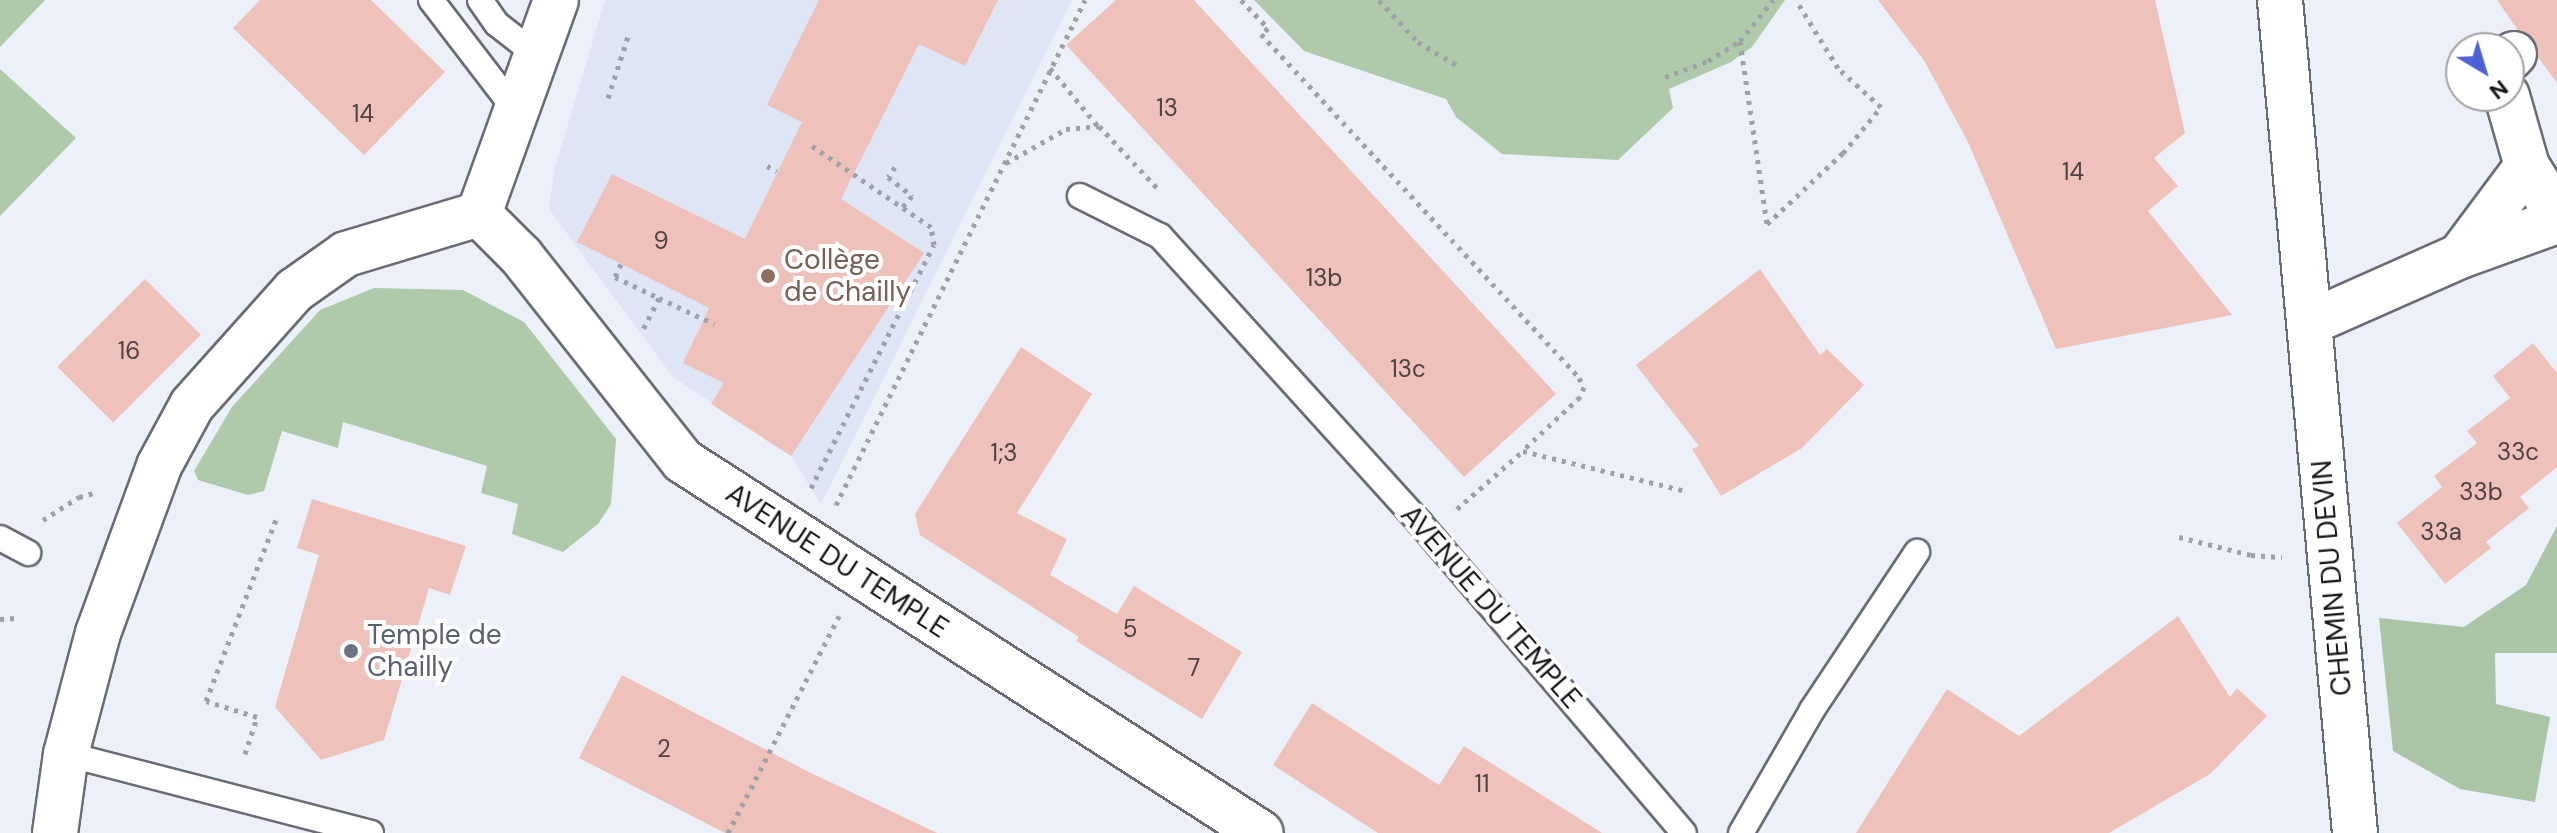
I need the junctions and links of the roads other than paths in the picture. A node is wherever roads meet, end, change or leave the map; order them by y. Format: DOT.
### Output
graph roads {
  1 [pos="431,0"];
  2 [pos="480,0"];
  3 [pos="556,0"];
  4 [pos="2280,0"];
  5 [pos="538,56"];
  6 [pos="517,112"];
  7 [pos="2512,112"];
  8 [pos="2527,166"];
  9 [pos="1080,196"];
  10 [pos="479,214"];
  11 [pos="2557,218"];
  12 [pos="2460,256"];
  13 [pos="2309,323"];
  14 [pos="0,538"];
  15 [pos="1917,552"];
  16 [pos="28,553"];
  17 [pos="66,754"];
  18 [pos="55,833"];
  19 [pos="371,833"];
  20 [pos="1261,833"];
  21 [pos="1684,833"];
  22 [pos="1741,833"];
  23 [pos="2355,833"];
  1 -- 6 [label="lane"];
  2 -- 5 [label="lane"];
  3 -- 5 [label="street"];
  4 -- 13 [label="street, CHEMIN DU DEVIN"];
  5 -- 6 [label="street"];
  6 -- 10 [label="street"];
  7 -- 8 [label="street"];
  8 -- 11 [label="street"];
  8 -- 12 [label="street"];
  9 -- 21 [label="lane, AVENUE DU TEMPLE"];
  10 -- 17 [label="street"];
  10 -- 20 [label="street, AVENUE DU TEMPLE"];
  11 -- 12 [label="street"];
  12 -- 13 [label="street"];
  13 -- 23 [label="street, CHEMIN DU DEVIN"];
  14 -- 16 [label="lane"];
  15 -- 22 [label="lane"];
  17 -- 18 [label="street"];
  17 -- 19 [label="lane"];
}
